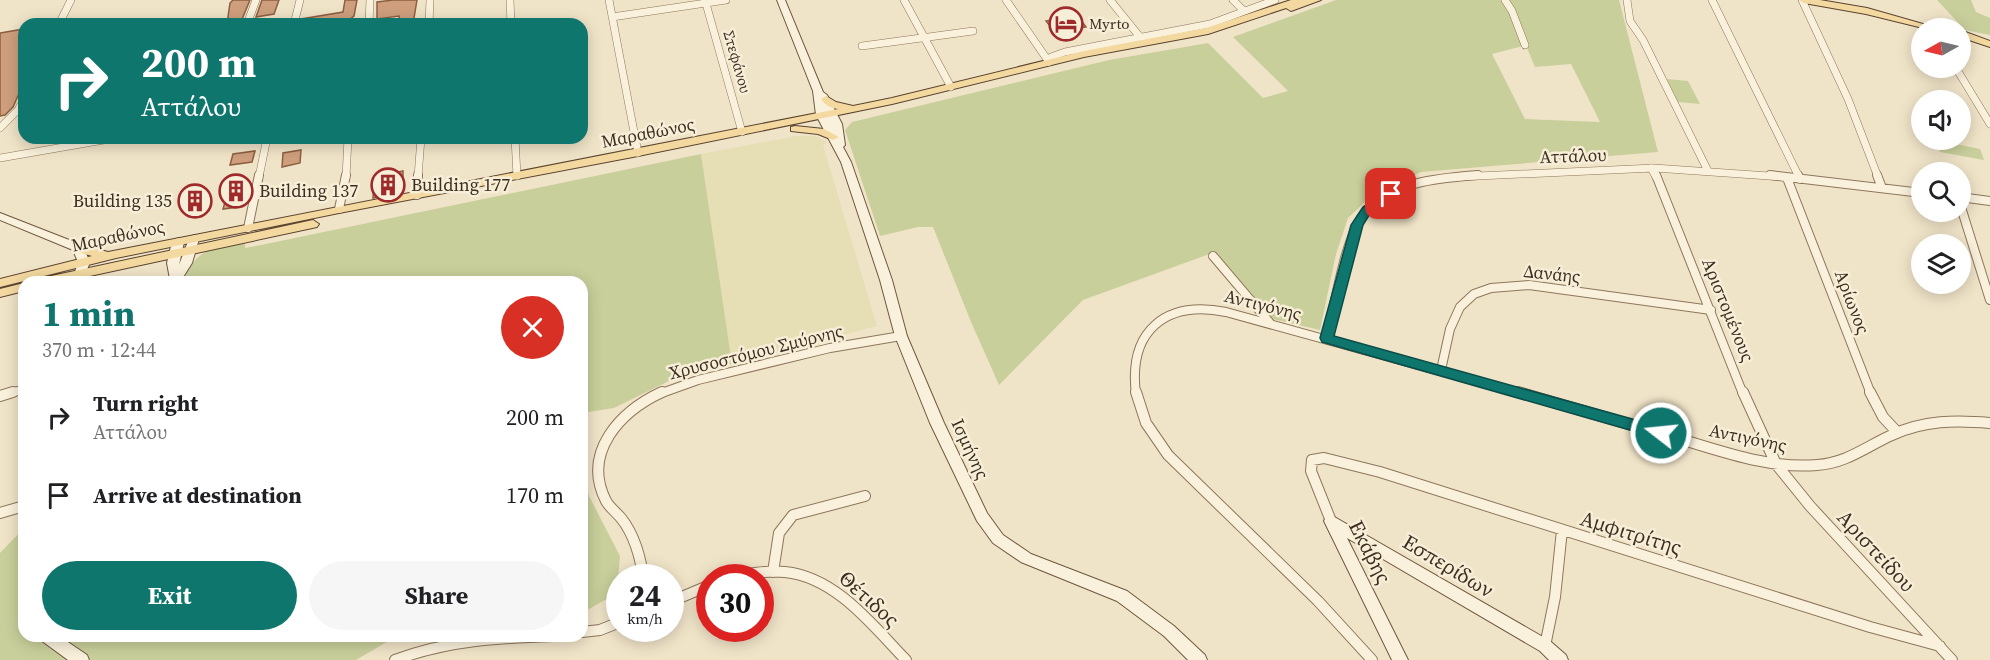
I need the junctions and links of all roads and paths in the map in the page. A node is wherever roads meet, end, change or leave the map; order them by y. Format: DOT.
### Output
graph roads {
  1 [pos="71,0"];
  2 [pos="256,0"];
  3 [pos="300,0"];
  4 [pos="370,0"];
  5 [pos="430,0"];
  6 [pos="510,0"];
  7 [pos="609,0"];
  8 [pos="726,0"];
  9 [pos="781,0"];
  10 [pos="904,0"];
  11 [pos="1006,0"];
  12 [pos="1110,0"];
  13 [pos="1233,0"];
  14 [pos="1275,0"];
  15 [pos="1300,0"];
  16 [pos="1316,0"];
  17 [pos="1505,0"];
  18 [pos="1627,0"];
  19 [pos="1712,0"];
  20 [pos="1803,0"];
  21 [pos="1832,0"];
  22 [pos="705,2"];
  23 [pos="1244,11"];
  24 [pos="612,17"];
  25 [pos="62,18"];
  26 [pos="249,18"];
  27 [pos="296,18"];
  28 [pos="369,18"];
  29 [pos="429,18"];
  30 [pos="511,18"];
  31 [pos="1912,18"];
  32 [pos="1911,23"];
  33 [pos="973,31"];
  34 [pos="925,37"];
  35 [pos="1140,37"];
  36 [pos="1971,37"];
  37 [pos="1971,42"];
  38 [pos="1990,44"];
  39 [pos="1525,45"];
  40 [pos="862,46"];
  41 [pos="1990,48"];
  42 [pos="1049,62"];
  43 [pos="1962,78"];
  44 [pos="951,87"];
  45 [pos="822,95"];
  46 [pos="865,107"];
  47 [pos="18,110"];
  48 [pos="829,117"];
  49 [pos="1990,124"];
  50 [pos="0,128"];
  51 [pos="795,129"];
  52 [pos="742,132"];
  53 [pos="836,142"];
  54 [pos="80,144"];
  55 [pos="266,144"];
  56 [pos="348,144"];
  57 [pos="421,144"];
  58 [pos="515,144"];
  59 [pos="638,153"];
  60 [pos="0,158"];
  61 [pos="1652,168"];
  62 [pos="1708,171"];
  63 [pos="517,176"];
  64 [pos="1787,178"];
  65 [pos="1800,179"];
  66 [pos="1882,188"];
  67 [pos="1911,192"];
  68 [pos="417,195"];
  69 [pos="1971,198"];
  70 [pos="1990,201"];
  71 [pos="339,209"];
  72 [pos="0,216"];
  73 [pos="1966,222"];
  74 [pos="248,228"];
  75 [pos="193,244"];
  76 [pos="177,247"];
  77 [pos="78,248"];
  78 [pos="116,254"];
  79 [pos="1213,256"];
  80 [pos="82,267"];
  81 [pos="36,276"];
  82 [pos="58,276"];
  83 [pos="174,276"];
  84 [pos="176,276"];
  85 [pos="18,279"];
  86 [pos="0,283"];
  87 [pos="18,288"];
  88 [pos="0,293"];
  89 [pos="1990,300"];
  90 [pos="1711,310"];
  91 [pos="1270,324"];
  92 [pos="901,336"];
  93 [pos="1327,338"];
  94 [pos="1441,370"];
  95 [pos="18,391"];
  96 [pos="0,396"];
  97 [pos="1990,423"];
  98 [pos="1897,432"];
  99 [pos="1312,460"];
  100 [pos="1776,464"];
  101 [pos="866,496"];
  102 [pos="4,512"];
  103 [pos="0,520"];
  104 [pos="1331,521"];
  105 [pos="1563,531"];
  106 [pos="640,564"];
  107 [pos="774,565"];
  108 [pos="774,572"];
  109 [pos="606,628"];
  110 [pos="588,631"];
  111 [pos="56,642"];
  112 [pos="463,642"];
  113 [pos="1545,646"];
  114 [pos="1940,646"];
  115 [pos="81,660"];
  116 [pos="395,660"];
  117 [pos="906,660"];
  118 [pos="1199,660"];
  119 [pos="1372,660"];
  120 [pos="1400,660"];
  121 [pos="1560,660"];
  122 [pos="1952,660"];
  1 -- 25 [label="street"];
  2 -- 26 [label="street"];
  3 -- 27 [label="street"];
  4 -- 28 [label="street"];
  5 -- 29 [label="street"];
  6 -- 30 [label="street"];
  7 -- 24 [label="street"];
  8 -- 22 [label="street"];
  9 -- 45 [label="street"];
  10 -- 34 [label="street"];
  11 -- 42 [label="street"];
  12 -- 35 [label="street"];
  13 -- 23 [label="street"];
  14 -- 23 [label="street"];
  15 -- 42 [label="main road, Μαραθώνος"];
  16 -- 48 [label="main road, Μαραθώνος"];
  17 -- 39 [label="street"];
  18 -- 62 [label="street"];
  19 -- 65 [label="street"];
  20 -- 32 [label="main road"];
  20 -- 66 [label="street"];
  21 -- 31 [label="main road"];
  22 -- 24 [label="street"];
  22 -- 52 [label="street, Στεφάνου"];
  23 -- 35 [label="street"];
  24 -- 59 [label="street"];
  33 -- 34 [label="street"];
  34 -- 40 [label="street"];
  34 -- 44 [label="street"];
  35 -- 42 [label="street"];
  36 -- 38 [label="main road"];
  37 -- 41 [label="main road"];
  42 -- 44 [label="main road, Μαραθώνος"];
  43 -- 49 [label="street"];
  44 -- 46 [label="main road, Μαραθώνος"];
  45 -- 46 [label="main road"];
  45 -- 48 [label="street"];
  46 -- 48 [label="main road, Μαραθώνος"];
  47 -- 50 [label="street"];
  48 -- 51 [label="main road, Μαραθώνος"];
  48 -- 52 [label="main road, Μαραθώνος"];
  48 -- 53 [label="street, Ισμήνης"];
  51 -- 53 [label="main road"];
  51 -- 75 [label="main road, Μαραθώνος"];
  52 -- 59 [label="main road, Μαραθώνος"];
  53 -- 92 [label="street, Ισμήνης"];
  54 -- 60 [label="street"];
  55 -- 74 [label="street"];
  56 -- 71 [label="street"];
  57 -- 68 [label="street"];
  58 -- 63 [label="street"];
  59 -- 63 [label="main road, Μαραθώνος"];
  61 -- 62 [label="street, Αττάλου"];
  61 -- 90 [label="street, Αριστομένους"];
  61 -- 93 [label="street, Αττάλου"];
  62 -- 64 [label="street, Αττάλου"];
  63 -- 68 [label="main road, Μαραθώνος"];
  64 -- 65 [label="street, Αττάλου"];
  64 -- 98 [label="street, Αρίωνος"];
  65 -- 66 [label="street, Αττάλου"];
  66 -- 67 [label="street, Αττάλου"];
  68 -- 71 [label="main road, Μαραθώνος"];
  69 -- 70 [label="street"];
  71 -- 74 [label="main road, Μαραθώνος"];
  72 -- 77 [label="street"];
  73 -- 89 [label="street"];
  74 -- 75 [label="main road, Μαραθώνος"];
  75 -- 76 [label="main road, Μαραθώνος"];
  75 -- 84 [label="street"];
  76 -- 78 [label="main road, Μαραθώνος"];
  76 -- 80 [label="main road, Μαραθώνος"];
  76 -- 83 [label="street"];
  77 -- 78 [label="main road"];
  77 -- 80 [label="street"];
  78 -- 80 [label="main road, Μαραθώνος"];
  79 -- 91 [label="street"];
  80 -- 81 [label="main road, Μαραθώνος"];
  80 -- 82 [label="main road, Μαραθώνος"];
  85 -- 86 [label="main road, Μαραθώνος"];
  87 -- 88 [label="main road"];
  90 -- 94 [label="street, Δανάης"];
  90 -- 100 [label="street, Αριστομένους"];
  91 -- 93 [label="street, Αντιγόνης"];
  91 -- 119 [label="street, Αντιγόνης"];
  92 -- 106 [label="street, Χρυσοστόμου Σμύρνης"];
  92 -- 118 [label="street, Ισμήνης"];
  93 -- 94 [label="street, Αντιγόνης"];
  94 -- 100 [label="street, Αντιγόνης"];
  95 -- 96 [label="street"];
  97 -- 98 [label="street, Αντιγόνης"];
  98 -- 100 [label="street, Αντιγόνης"];
  99 -- 104 [label="street, Εκάβης"];
  99 -- 105 [label="street, Αμφιτρίτης"];
  100 -- 114 [label="street, Αριστείδου"];
  101 -- 107 [label="street"];
  102 -- 103 [label="street"];
  104 -- 113 [label="street, Εσπερίδων"];
  104 -- 120 [label="street, Εκάβης"];
  105 -- 113 [label="street"];
  105 -- 114 [label="street, Αμφιτρίτης"];
  108 -- 117 [label="street, Θέτιδος"];
  109 -- 110 [label="street"];
  111 -- 115 [label="street"];
  112 -- 116 [label="street"];
  113 -- 121 [label="street, Εσπερίδων"];
  114 -- 122 [label="street, Αριστείδου"];
}
